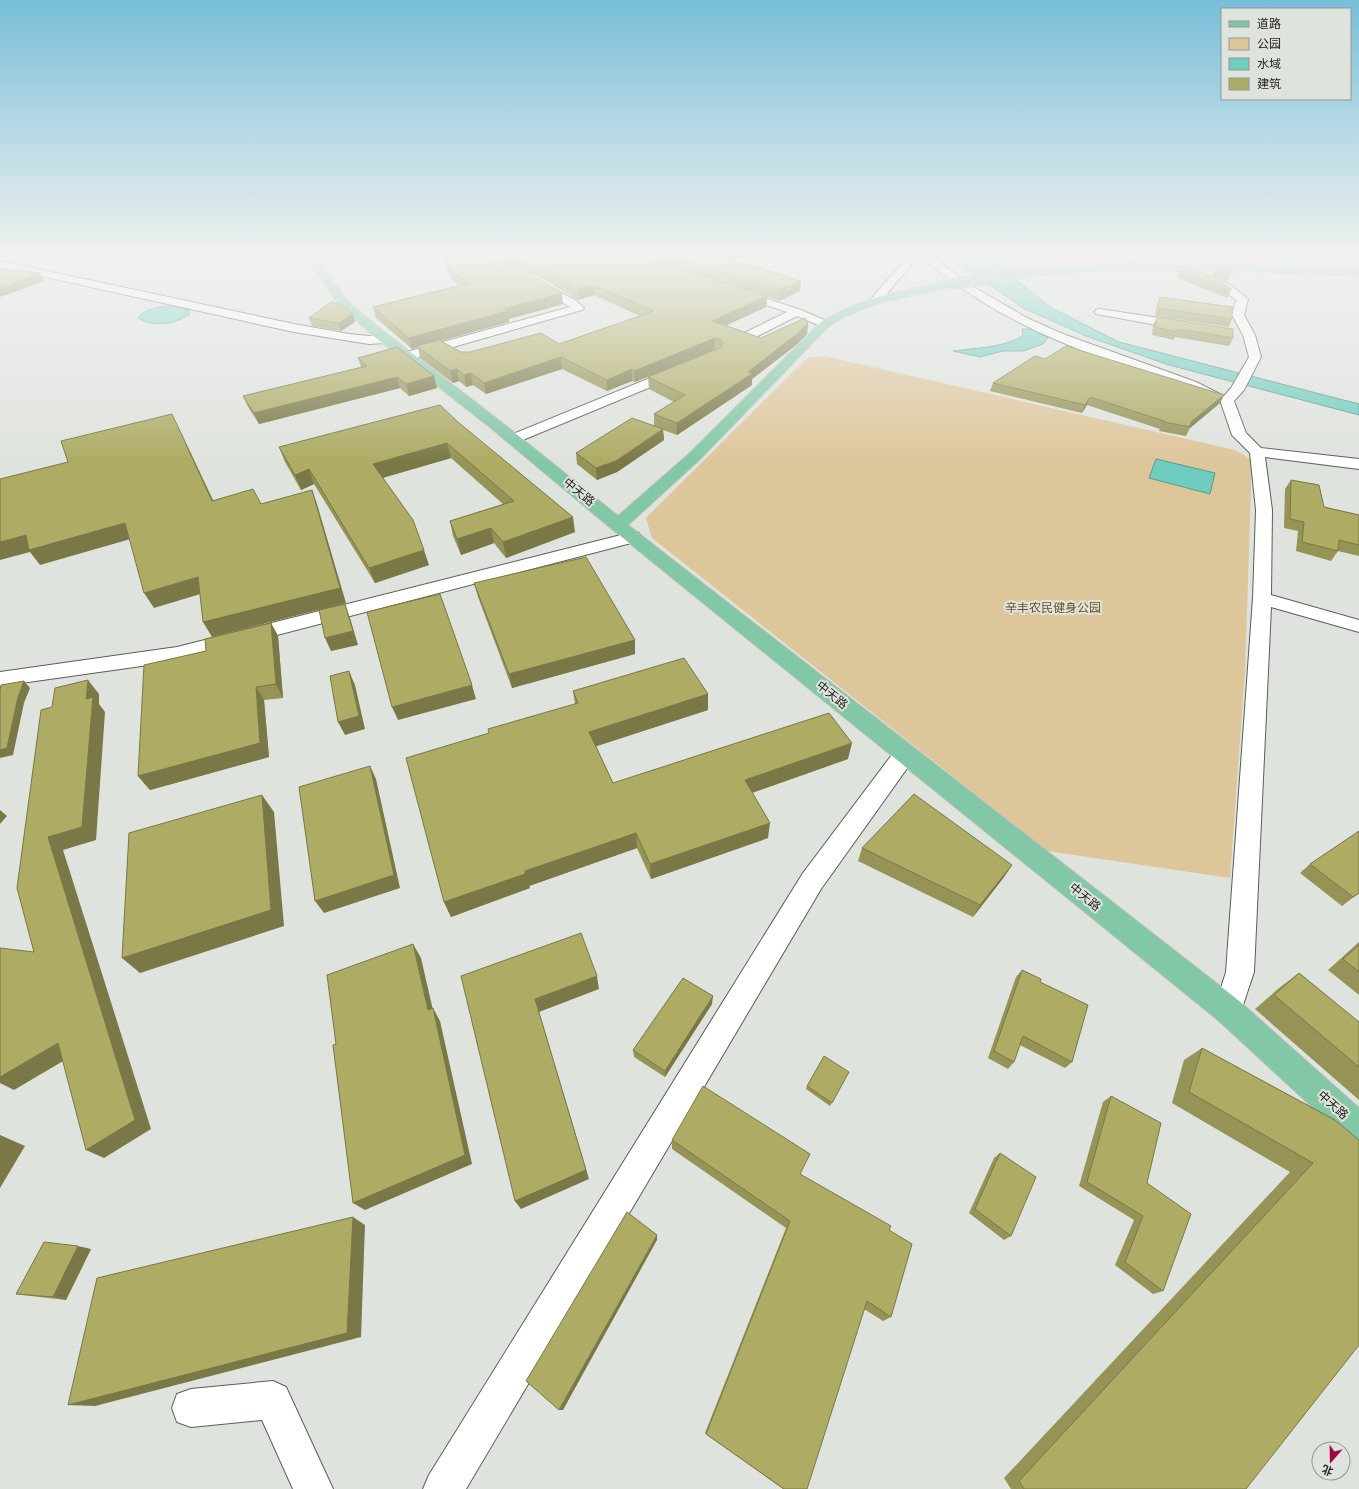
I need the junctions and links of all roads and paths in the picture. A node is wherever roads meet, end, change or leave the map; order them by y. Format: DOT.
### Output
graph roads {
  1 [pos="278,324"];
  2 [pos="368,324"];
  3 [pos="772,324"];
  4 [pos="825,324"];
  5 [pos="1033,324"];
  6 [pos="1176,324"];
  7 [pos="1243,324"];
  8 [pos="519,325"];
  9 [pos="1198,328"];
  10 [pos="531,331"];
  11 [pos="1235,333"];
  12 [pos="1249,336"];
  13 [pos="746,337"];
  14 [pos="385,339"];
  15 [pos="443,346"];
  16 [pos="456,353"];
  17 [pos="407,356"];
  18 [pos="686,367"];
  19 [pos="1232,395"];
  20 [pos="513,438"];
  21 [pos="1257,452"];
  22 [pos="1359,464"];
  23 [pos="626,531"];
  24 [pos="1262,598"];
  25 [pos="1359,626"];
  26 [pos="0,679"];
  27 [pos="905,754"];
  28 [pos="1228,1010"];
  29 [pos="1359,1129"];
  30 [pos="191,1408"];
  31 [pos="313,1489"];
  32 [pos="443,1489"];
  1 -- 14 [label="street"];
  2 -- 14 [label="main road, 中天路"];
  3 -- 13 [label="street"];
  4 -- 23 [label="main road"];
  5 -- 19 [label="street"];
  6 -- 9 [label="street"];
  7 -- 12 [label="street"];
  8 -- 10 [label="street"];
  8 -- 15 [label="street"];
  11 -- 12 [label="street"];
  12 -- 19 [label="street"];
  14 -- 17 [label="main road, 中天路"];
  15 -- 16 [label="street"];
  15 -- 17 [label="street"];
  17 -- 20 [label="main road, 中天路"];
  18 -- 20 [label="street"];
  19 -- 21 [label="street"];
  20 -- 23 [label="main road, 中天路"];
  21 -- 22 [label="street"];
  21 -- 24 [label="street"];
  23 -- 26 [label="street"];
  23 -- 27 [label="main road, 中天路"];
  24 -- 25 [label="street"];
  24 -- 28 [label="street"];
  27 -- 28 [label="main road, 中天路"];
  27 -- 32 [label="street"];
  28 -- 29 [label="main road, 中天路"];
  30 -- 31 [label="street"];
}
